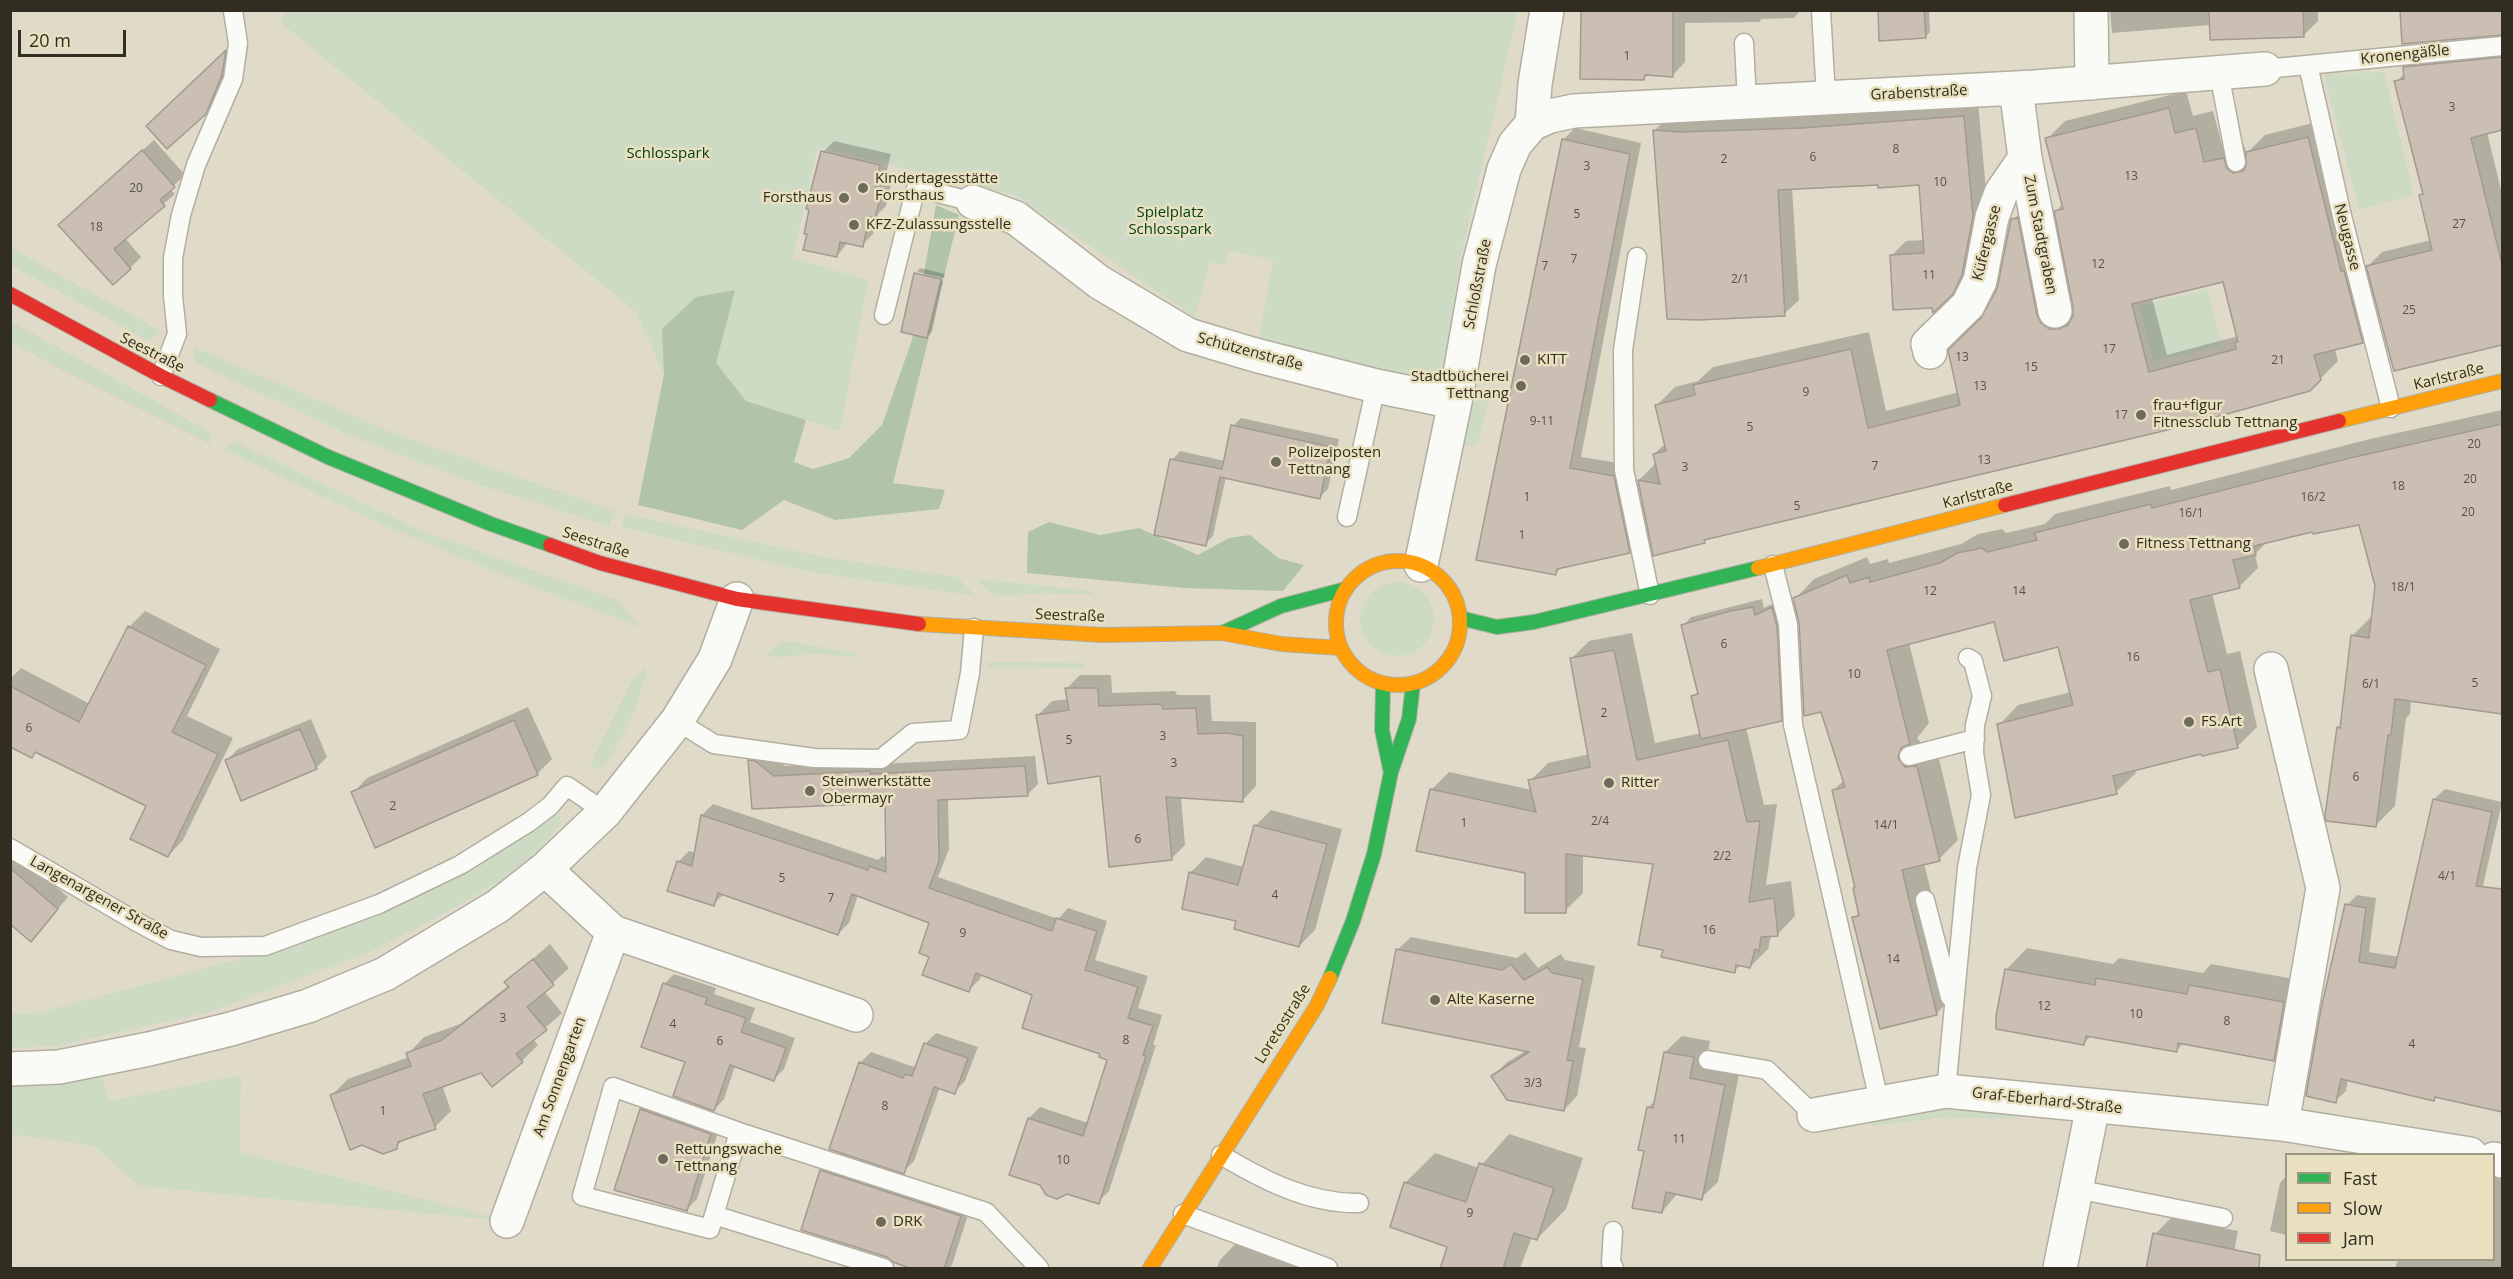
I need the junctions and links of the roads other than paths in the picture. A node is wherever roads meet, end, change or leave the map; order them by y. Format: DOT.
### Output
graph roads {
  1 [pos="1547,10"];
  2 [pos="1821,10"];
  3 [pos="2091,10"];
  4 [pos="233,11"];
  5 [pos="1744,43"];
  6 [pos="2502,46"];
  7 [pos="2308,65"];
  8 [pos="2265,69"];
  9 [pos="2219,73"];
  10 [pos="2092,83"];
  11 [pos="2016,88"];
  12 [pos="1826,97"];
  13 [pos="1747,102"];
  14 [pos="1532,124"];
  15 [pos="2025,158"];
  16 [pos="2236,162"];
  17 [pos="973,202"];
  18 [pos="1637,257"];
  19 [pos="10,294"];
  20 [pos="2055,311"];
  21 [pos="884,315"];
  22 [pos="1930,352"];
  23 [pos="161,376"];
  24 [pos="2502,381"];
  25 [pos="1376,386"];
  26 [pos="1455,402"];
  27 [pos="2391,408"];
  28 [pos="1347,517"];
  29 [pos="1421,565"];
  30 [pos="1773,565"];
  31 [pos="1346,589"];
  32 [pos="1650,595"];
  33 [pos="737,599"];
  34 [pos="1460,618"];
  35 [pos="974,628"];
  36 [pos="1222,633"];
  37 [pos="1341,648"];
  38 [pos="1968,658"];
  39 [pos="2271,669"];
  40 [pos="1413,684"];
  41 [pos="1383,685"];
  42 [pos="677,721"];
  43 [pos="1975,739"];
  44 [pos="1909,756"];
  45 [pos="1391,773"];
  46 [pos="605,812"];
  47 [pos="10,848"];
  48 [pos="545,869"];
  49 [pos="1925,900"];
  50 [pos="613,932"];
  51 [pos="1953,1011"];
  52 [pos="856,1015"];
  53 [pos="1708,1060"];
  54 [pos="10,1068"];
  55 [pos="1946,1091"];
  56 [pos="1880,1105"];
  57 [pos="2093,1106"];
  58 [pos="1814,1115"];
  59 [pos="2282,1124"];
  60 [pos="739,1132"];
  61 [pos="2458,1153"];
  62 [pos="1221,1155"];
  63 [pos="2076,1189"];
  64 [pos="1359,1203"];
  65 [pos="1184,1214"];
  66 [pos="714,1215"];
  67 [pos="2223,1218"];
  68 [pos="507,1221"];
  69 [pos="1613,1231"];
  70 [pos="884,1269"];
  71 [pos="1040,1269"];
  72 [pos="1150,1269"];
  73 [pos="1328,1269"];
  74 [pos="1614,1269"];
  75 [pos="2060,1269"];
  1 -- 14 [label="street"];
  2 -- 12 [label="lane"];
  3 -- 10 [label="street"];
  4 -- 23 [label="lane"];
  5 -- 13 [label="lane"];
  6 -- 7 [label="lane, Kronengäßle"];
  7 -- 8 [label="lane, Grabenstraße"];
  7 -- 27 [label="lane, Neugasse"];
  8 -- 9 [label="street, Grabenstraße"];
  9 -- 10 [label="street, Grabenstraße"];
  9 -- 16 [label="lane"];
  10 -- 11 [label="street, Grabenstraße"];
  11 -- 12 [label="street, Grabenstraße"];
  11 -- 15 [label="street"];
  12 -- 13 [label="street, Grabenstraße"];
  13 -- 14 [label="street, Grabenstraße"];
  14 -- 26 [label="street, Schloßstraße"];
  15 -- 20 [label="street, Zum Stadtgraben"];
  15 -- 22 [label="street, Küfergasse"];
  17 -- 21 [label="lane"];
  17 -- 25 [label="street, Schützenstraße"];
  18 -- 32 [label="lane"];
  19 -- 23 [label="main road, Seestraße"];
  23 -- 33 [label="main road, Seestraße"];
  24 -- 27 [label="main road, Karlstraße"];
  25 -- 26 [label="street, Schützenstraße"];
  25 -- 28 [label="lane"];
  26 -- 29 [label="street, Schloßstraße"];
  27 -- 30 [label="main road, Karlstraße"];
  29 -- 31 [label="main road"];
  29 -- 34 [label="main road"];
  30 -- 32 [label="main road, Karlstraße"];
  30 -- 56 [label="lane"];
  31 -- 36 [label="main road, Seestraße"];
  31 -- 37 [label="main road"];
  32 -- 34 [label="main road, Karlstraße"];
  33 -- 35 [label="main road, Seestraße"];
  33 -- 42 [label="street"];
  34 -- 40 [label="main road"];
  35 -- 36 [label="main road, Seestraße"];
  35 -- 42 [label="lane"];
  36 -- 37 [label="main road, Seestraße"];
  37 -- 41 [label="main road"];
  38 -- 43 [label="lane"];
  39 -- 59 [label="street"];
  40 -- 41 [label="main road"];
  40 -- 45 [label="main road, Loretostraße"];
  41 -- 45 [label="main road, Loretostraße"];
  42 -- 46 [label="street"];
  43 -- 44 [label="lane"];
  43 -- 51 [label="lane"];
  45 -- 62 [label="main road, Loretostraße"];
  46 -- 47 [label="lane, Langenargener Straße"];
  46 -- 48 [label="street"];
  48 -- 50 [label="street"];
  48 -- 54 [label="street"];
  49 -- 51 [label="lane"];
  50 -- 52 [label="street"];
  50 -- 68 [label="street, Am Sonnengarten"];
  51 -- 55 [label="lane"];
  53 -- 58 [label="lane"];
  55 -- 56 [label="street, Graf-Eberhard-Straße"];
  55 -- 57 [label="street, Graf-Eberhard-Straße"];
  56 -- 58 [label="street, Graf-Eberhard-Straße"];
  57 -- 59 [label="street, Graf-Eberhard-Straße"];
  57 -- 63 [label="street"];
  59 -- 61 [label="street, Graf-Eberhard-Straße"];
  60 -- 66 [label="lane"];
  60 -- 66 [label="lane"];
  60 -- 71 [label="lane"];
  62 -- 64 [label="lane"];
  62 -- 65 [label="main road, Loretostraße"];
  63 -- 67 [label="lane"];
  63 -- 75 [label="street"];
  65 -- 72 [label="main road, Loretostraße"];
  65 -- 73 [label="lane"];
  66 -- 70 [label="lane"];
  69 -- 74 [label="lane"];
}
